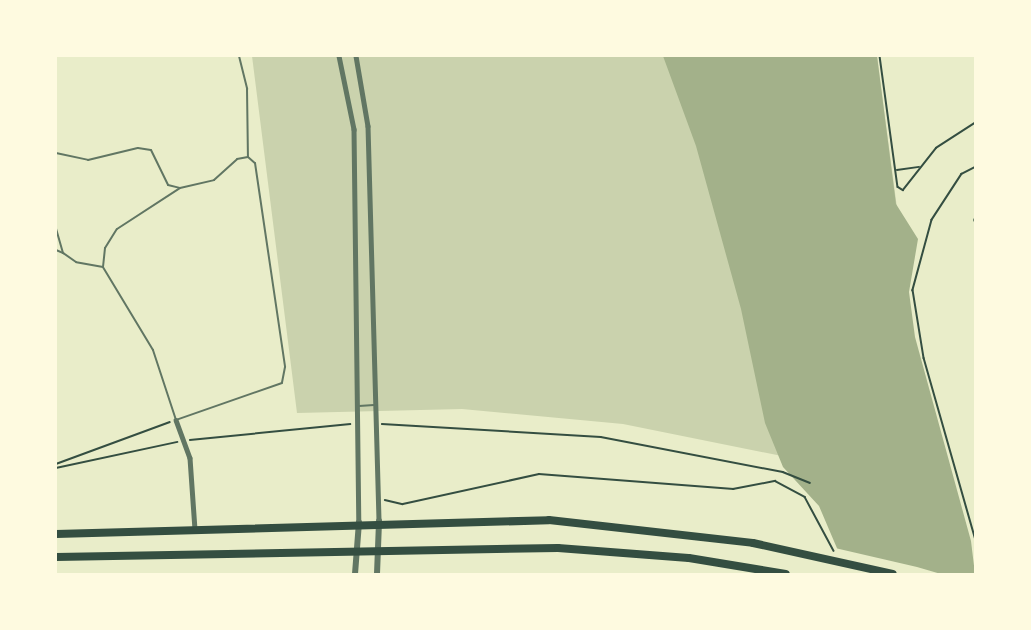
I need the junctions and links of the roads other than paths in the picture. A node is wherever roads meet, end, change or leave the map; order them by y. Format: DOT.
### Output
graph roads {
  1 [pos="239,56"];
  2 [pos="339,56"];
  3 [pos="356,56"];
  4 [pos="56,153"];
  5 [pos="248,157"];
  6 [pos="180,188"];
  7 [pos="56,228"];
  8 [pos="56,250"];
  9 [pos="63,253"];
  10 [pos="103,267"];
  11 [pos="377,405"];
  12 [pos="359,406"];
  13 [pos="176,420"];
  14 [pos="379,521"];
  15 [pos="359,522"];
  16 [pos="195,529"];
  17 [pos="56,534"];
  18 [pos="378,548"];
  19 [pos="357,549"];
  20 [pos="56,557"];
  21 [pos="355,574"];
  22 [pos="377,574"];
  23 [pos="786,574"];
  24 [pos="893,574"];
  1 -- 5 [label="lane"];
  2 -- 12 [label="street"];
  3 -- 11 [label="street"];
  4 -- 6 [label="lane"];
  5 -- 6 [label="lane"];
  5 -- 13 [label="lane"];
  6 -- 10 [label="lane"];
  7 -- 9 [label="lane"];
  8 -- 9 [label="lane"];
  9 -- 10 [label="lane"];
  10 -- 13 [label="lane"];
  11 -- 12 [label="lane"];
  11 -- 14 [label="street"];
  12 -- 15 [label="street"];
  13 -- 16 [label="street"];
  14 -- 15 [label="highway"];
  14 -- 18 [label="street"];
  14 -- 24 [label="highway"];
  15 -- 16 [label="highway"];
  15 -- 19 [label="street"];
  16 -- 17 [label="highway"];
  18 -- 19 [label="highway"];
  18 -- 22 [label="street"];
  18 -- 23 [label="highway"];
  19 -- 20 [label="highway"];
  19 -- 21 [label="street"];
}
